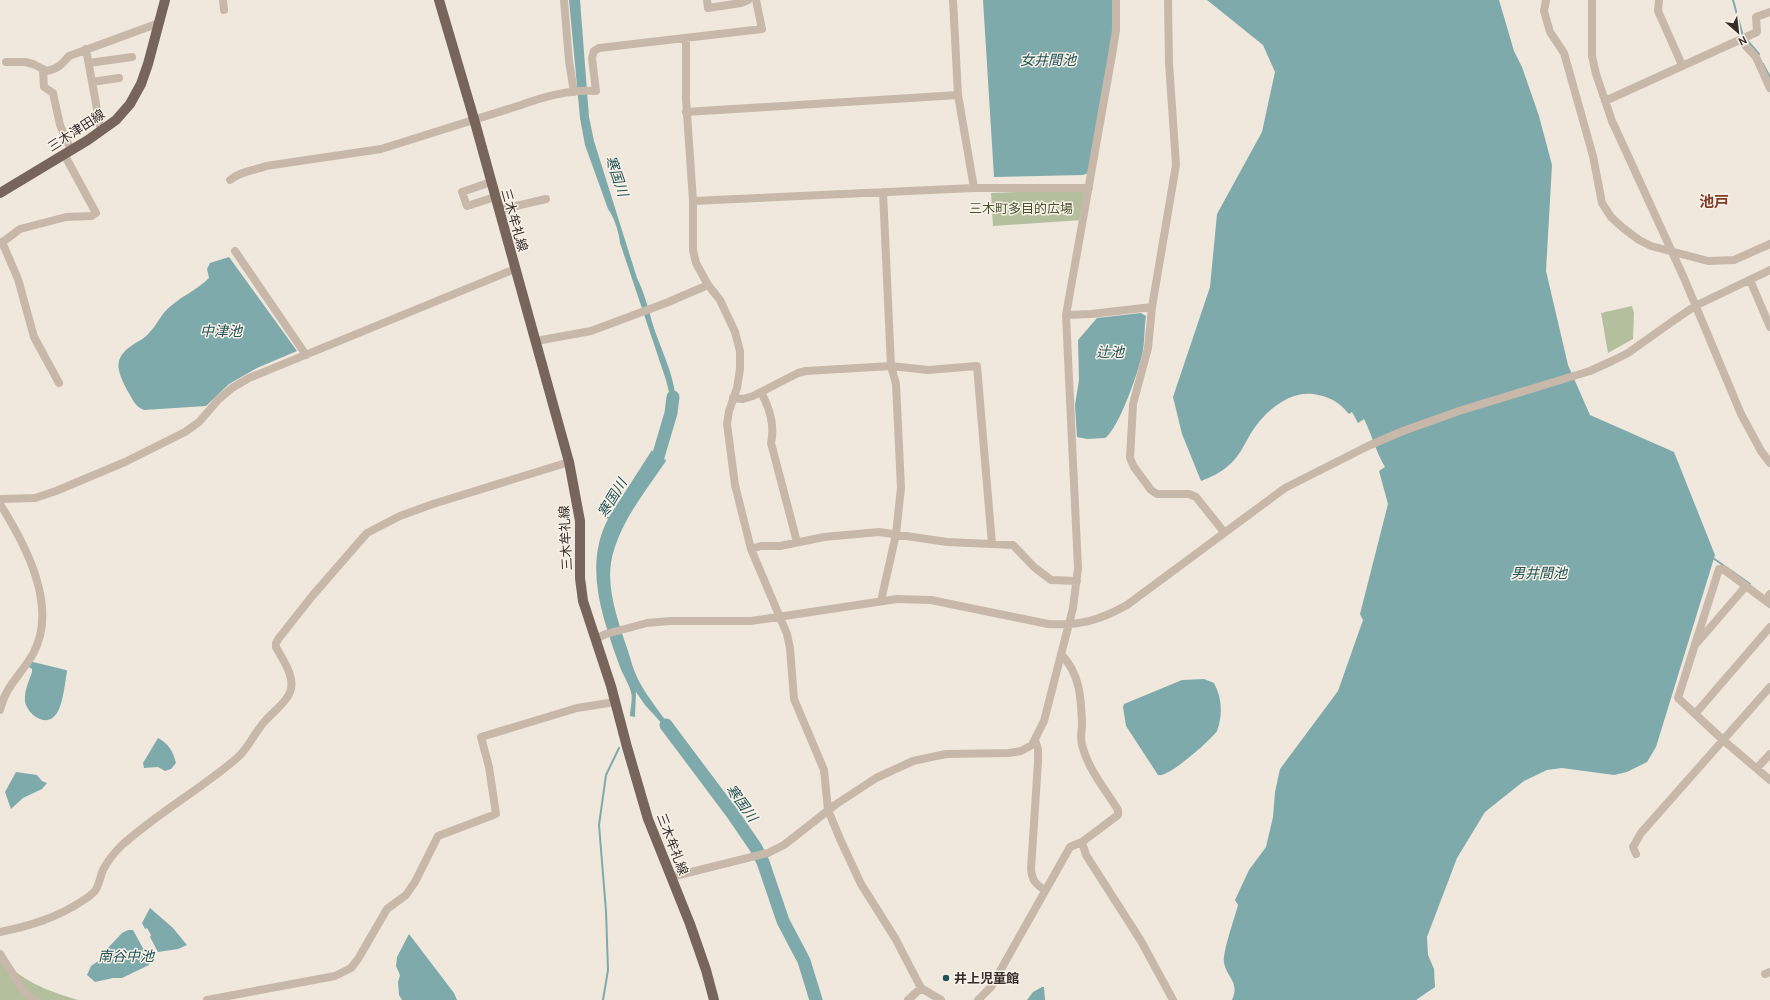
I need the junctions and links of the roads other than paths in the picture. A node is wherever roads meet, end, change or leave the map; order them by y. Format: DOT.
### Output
graph roads {
  1 [pos="165,0"];
  2 [pos="222,0"];
  3 [pos="439,0"];
  4 [pos="564,0"];
  5 [pos="707,0"];
  6 [pos="748,0"];
  7 [pos="756,0"];
  8 [pos="953,0"];
  9 [pos="1116,0"];
  10 [pos="1168,0"];
  11 [pos="1546,0"];
  12 [pos="1592,0"];
  13 [pos="1659,0"];
  14 [pos="224,10"];
  15 [pos="1770,12"];
  16 [pos="159,23"];
  17 [pos="686,38"];
  18 [pos="1740,40"];
  19 [pos="86,49"];
  20 [pos="132,56"];
  21 [pos="6,62"];
  22 [pos="89,63"];
  23 [pos="1682,65"];
  24 [pos="43,70"];
  25 [pos="119,78"];
  26 [pos="92,82"];
  27 [pos="1770,88"];
  28 [pos="574,92"];
  29 [pos="958,95"];
  30 [pos="1605,101"];
  31 [pos="686,112"];
  32 [pos="474,119"];
  33 [pos="100,131"];
  34 [pos="67,152"];
  35 [pos="230,180"];
  36 [pos="491,182"];
  37 [pos="974,188"];
  38 [pos="1089,188"];
  39 [pos="883,192"];
  40 [pos="0,193"];
  41 [pos="495,197"];
  42 [pos="546,199"];
  43 [pos="693,201"];
  44 [pos="499,210"];
  45 [pos="1,243"];
  46 [pos="1770,244"];
  47 [pos="235,251"];
  48 [pos="1672,251"];
  49 [pos="515,269"];
  50 [pos="1770,270"];
  51 [pos="1750,280"];
  52 [pos="708,285"];
  53 [pos="1695,306"];
  54 [pos="1152,307"];
  55 [pos="1066,315"];
  56 [pos="1770,327"];
  57 [pos="536,342"];
  58 [pos="306,355"];
  59 [pos="891,366"];
  60 [pos="59,383"];
  61 [pos="761,392"];
  62 [pos="733,398"];
  63 [pos="569,462"];
  64 [pos="1770,463"];
  65 [pos="0,498"];
  66 [pos="0,504"];
  67 [pos="1224,532"];
  68 [pos="896,534"];
  69 [pos="797,542"];
  70 [pos="992,544"];
  71 [pos="751,549"];
  72 [pos="1077,581"];
  73 [pos="1746,586"];
  74 [pos="881,601"];
  75 [pos="1770,604"];
  76 [pos="780,617"];
  77 [pos="1068,625"];
  78 [pos="1770,627"];
  79 [pos="595,639"];
  80 [pos="1692,648"];
  81 [pos="1060,654"];
  82 [pos="1770,687"];
  83 [pos="615,702"];
  84 [pos="0,710"];
  85 [pos="1695,714"];
  86 [pos="1035,740"];
  87 [pos="1722,740"];
  88 [pos="1770,754"];
  89 [pos="1757,768"];
  90 [pos="1770,780"];
  91 [pos="828,810"];
  92 [pos="1082,842"];
  93 [pos="1636,854"];
  94 [pos="671,877"];
  95 [pos="1045,890"];
  96 [pos="0,932"];
  97 [pos="0,954"];
  98 [pos="921,988"];
  99 [pos="35,1000"];
  100 [pos="208,1000"];
  101 [pos="714,1000"];
  102 [pos="908,1000"];
  103 [pos="941,1000"];
  104 [pos="978,1000"];
  105 [pos="1173,1000"];
  1 -- 16 [label="main road, 三木津田線"];
  2 -- 14 [label="street"];
  3 -- 32 [label="main road, 三木牟礼線"];
  4 -- 28 [label="street"];
  5 -- 6 [label="street"];
  7 -- 17 [label="street"];
  8 -- 29 [label="street"];
  9 -- 38 [label="street"];
  10 -- 54 [label="street"];
  11 -- 48 [label="street"];
  12 -- 30 [label="street"];
  13 -- 23 [label="street"];
  15 -- 18 [label="street"];
  16 -- 19 [label="street"];
  16 -- 33 [label="main road, 三木津田線"];
  17 -- 28 [label="street"];
  17 -- 31 [label="street"];
  18 -- 23 [label="street"];
  18 -- 27 [label="street"];
  19 -- 22 [label="street"];
  19 -- 24 [label="street"];
  20 -- 22 [label="street"];
  21 -- 24 [label="street"];
  22 -- 26 [label="street"];
  23 -- 30 [label="street"];
  24 -- 34 [label="street"];
  25 -- 26 [label="street"];
  26 -- 33 [label="street"];
  28 -- 32 [label="street"];
  29 -- 31 [label="street"];
  29 -- 37 [label="street"];
  30 -- 48 [label="street"];
  31 -- 43 [label="street"];
  32 -- 35 [label="street"];
  32 -- 36 [label="main road, 三木牟礼線"];
  33 -- 34 [label="main road, 三木津田線"];
  34 -- 40 [label="main road, 三木津田線"];
  34 -- 45 [label="street"];
  36 -- 41 [label="main road, 三木牟礼線"];
  36 -- 41 [label="street"];
  37 -- 38 [label="street"];
  37 -- 39 [label="street"];
  38 -- 55 [label="street"];
  39 -- 43 [label="street"];
  39 -- 59 [label="street"];
  41 -- 44 [label="main road, 三木牟礼線"];
  42 -- 44 [label="street"];
  43 -- 52 [label="street"];
  44 -- 49 [label="main road, 三木牟礼線"];
  45 -- 60 [label="street"];
  46 -- 48 [label="street"];
  47 -- 58 [label="street"];
  48 -- 53 [label="street"];
  49 -- 57 [label="main road, 三木牟礼線"];
  49 -- 58 [label="street"];
  50 -- 51 [label="street"];
  51 -- 53 [label="street"];
  51 -- 56 [label="street"];
  52 -- 57 [label="street"];
  52 -- 62 [label="street"];
  53 -- 64 [label="street"];
  53 -- 67 [label="street"];
  54 -- 55 [label="street"];
  54 -- 67 [label="street"];
  55 -- 72 [label="street"];
  57 -- 63 [label="main road, 三木牟礼線"];
  58 -- 65 [label="street"];
  59 -- 61 [label="street"];
  59 -- 68 [label="street"];
  59 -- 70 [label="street"];
  61 -- 62 [label="street"];
  61 -- 69 [label="street"];
  62 -- 71 [label="street"];
  63 -- 79 [label="main road, 三木牟礼線"];
  63 -- 96 [label="street"];
  66 -- 84 [label="street"];
  67 -- 77 [label="street"];
  68 -- 69 [label="street"];
  68 -- 70 [label="street"];
  68 -- 74 [label="street"];
  69 -- 71 [label="street"];
  70 -- 72 [label="street"];
  71 -- 76 [label="street"];
  72 -- 77 [label="street"];
  73 -- 75 [label="street"];
  73 -- 80 [label="street"];
  73 -- 80 [label="street"];
  74 -- 76 [label="street"];
  74 -- 77 [label="street"];
  76 -- 79 [label="street"];
  76 -- 91 [label="street"];
  77 -- 81 [label="street"];
  78 -- 85 [label="street"];
  79 -- 83 [label="main road, 三木牟礼線"];
  80 -- 85 [label="street"];
  81 -- 86 [label="street"];
  81 -- 92 [label="street"];
  82 -- 87 [label="street"];
  83 -- 94 [label="main road, 三木牟礼線"];
  83 -- 100 [label="street"];
  85 -- 87 [label="street"];
  86 -- 91 [label="street"];
  86 -- 95 [label="street"];
  87 -- 89 [label="street"];
  87 -- 93 [label="street"];
  88 -- 89 [label="street"];
  89 -- 90 [label="street"];
  91 -- 94 [label="street"];
  91 -- 98 [label="street"];
  92 -- 95 [label="street"];
  92 -- 105 [label="street"];
  94 -- 101 [label="main road, 三木牟礼線"];
  95 -- 104 [label="street"];
  97 -- 99 [label="street"];
  98 -- 102 [label="street"];
  98 -- 103 [label="street"];
}
